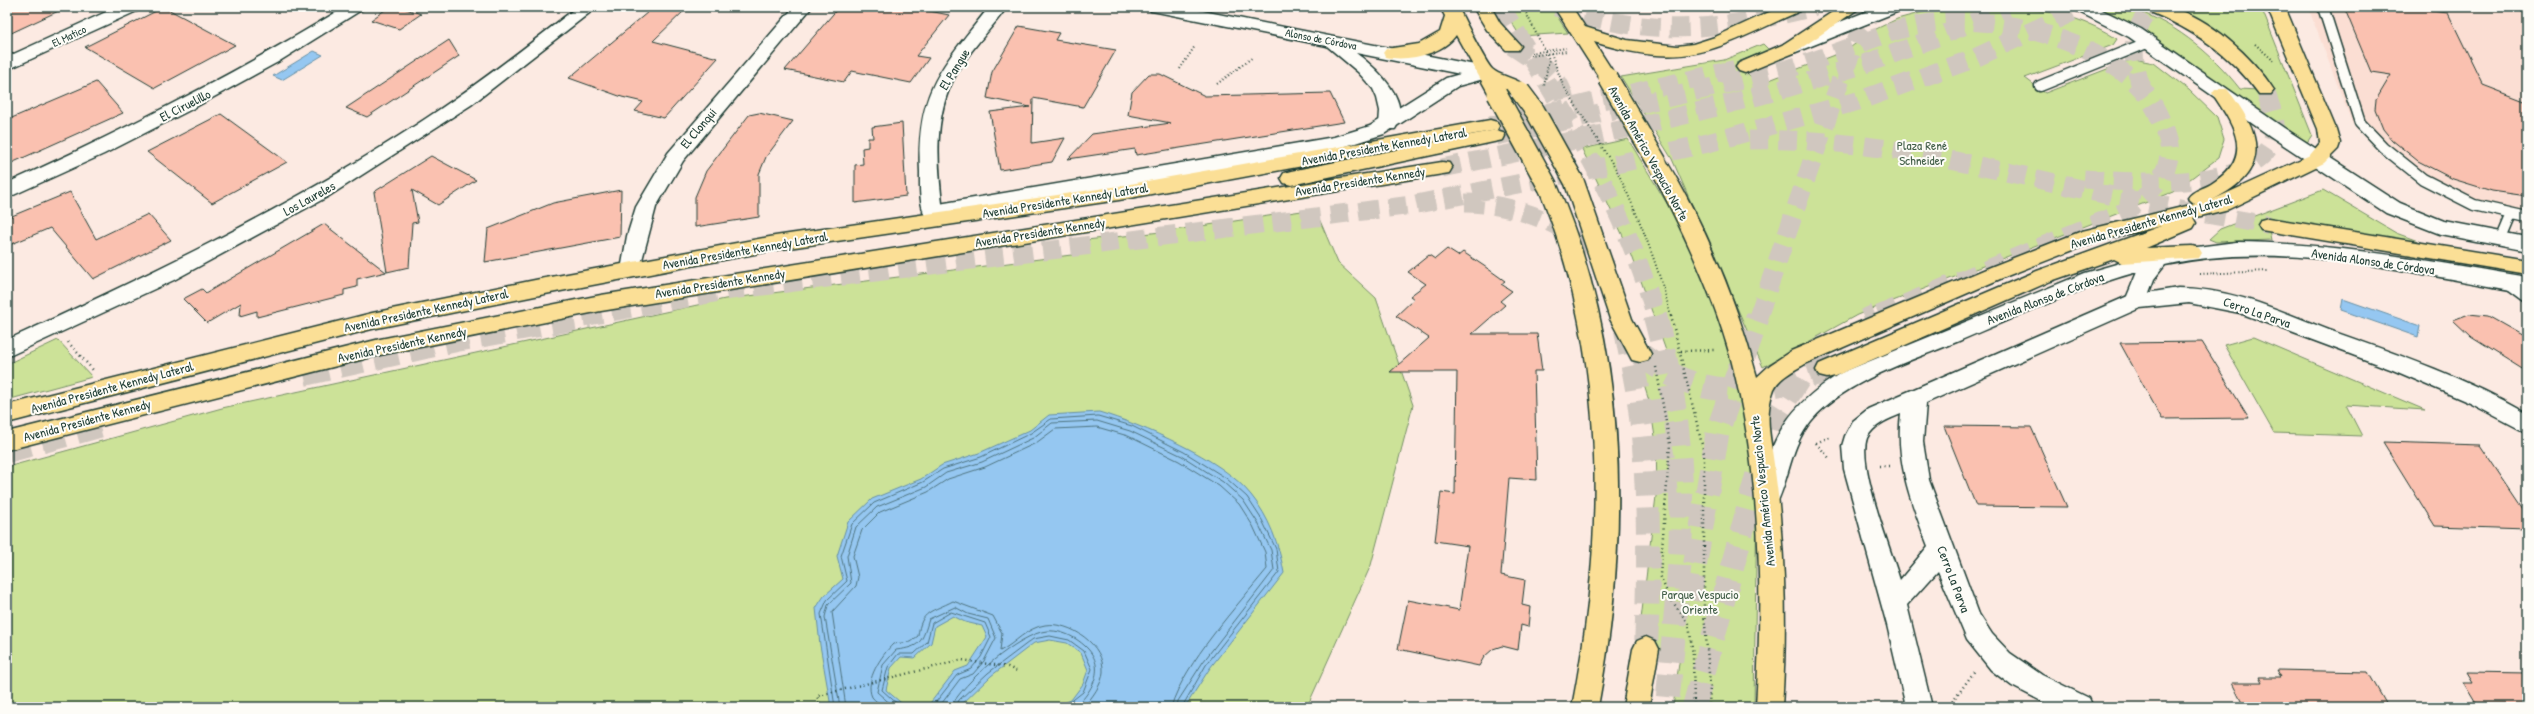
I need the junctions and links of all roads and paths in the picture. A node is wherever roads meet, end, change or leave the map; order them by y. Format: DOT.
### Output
graph roads {
  1 [pos="131,7"];
  2 [pos="356,7"];
  3 [pos="588,7"];
  4 [pos="803,7"];
  5 [pos="998,7"];
  6 [pos="1157,7"];
  7 [pos="1482,7"];
  8 [pos="1522,7"];
  9 [pos="1563,7"];
  10 [pos="1852,7"];
  11 [pos="1893,7"];
  12 [pos="2083,7"];
  13 [pos="2154,7"];
  14 [pos="2276,7"];
  15 [pos="2323,7"];
  16 [pos="1783,9"];
  17 [pos="1451,12"];
  18 [pos="1331,41"];
  19 [pos="1585,41"];
  20 [pos="2149,42"];
  21 [pos="1195,46"];
  22 [pos="1788,49"];
  23 [pos="1518,50"];
  24 [pos="1546,52"];
  25 [pos="1551,52"];
  26 [pos="1392,53"];
  27 [pos="1529,56"];
  28 [pos="1253,57"];
  29 [pos="7,64"];
  30 [pos="1745,67"];
  31 [pos="1180,69"];
  32 [pos="1485,73"];
  33 [pos="1217,84"];
  34 [pos="2040,86"];
  35 [pos="1545,89"];
  36 [pos="2265,90"];
  37 [pos="2221,93"];
  38 [pos="1388,125"];
  39 [pos="2317,159"];
  40 [pos="1442,168"];
  41 [pos="7,190"];
  42 [pos="2222,204"];
  43 [pos="933,212"];
  44 [pos="2512,214"];
  45 [pos="2527,217"];
  46 [pos="1116,220"];
  47 [pos="2268,225"];
  48 [pos="2089,236"];
  49 [pos="2501,240"];
  50 [pos="775,243"];
  51 [pos="2527,244"];
  52 [pos="2192,253"];
  53 [pos="2089,259"];
  54 [pos="2158,260"];
  55 [pos="2527,267"];
  56 [pos="631,270"];
  57 [pos="2505,281"];
  58 [pos="2527,284"];
  59 [pos="2527,297"];
  60 [pos="2136,300"];
  61 [pos="54,328"];
  62 [pos="7,349"];
  63 [pos="1648,359"];
  64 [pos="1827,370"];
  65 [pos="101,389"];
  66 [pos="1915,399"];
  67 [pos="7,414"];
  68 [pos="2527,424"];
  69 [pos="1757,426"];
  70 [pos="7,441"];
  71 [pos="1766,507"];
  72 [pos="1941,548"];
  73 [pos="1894,602"];
  74 [pos="1646,649"];
  75 [pos="1990,651"];
  76 [pos="1016,671"];
  77 [pos="821,707"];
  78 [pos="1584,707"];
  79 [pos="1636,707"];
  80 [pos="1694,707"];
  81 [pos="1709,707"];
  82 [pos="1769,707"];
  83 [pos="1919,707"];
  84 [pos="1944,707"];
  85 [pos="2080,707"];
  1 -- 29 [label="street, El Matico"];
  2 -- 41 [label="street, El Ciruelillo"];
  3 -- 61 [label="street, Los Laureles"];
  4 -- 56 [label="street, El Clonqui"];
  5 -- 43 [label="street, El Pangue"];
  6 -- 18 [label="street, Alonso de Córdova"];
  7 -- 23 [label="main road"];
  8 -- 24 [label="path"];
  9 -- 19 [label="main road, Avenida Américo Vespucio Norte"];
  10 -- 22 [label="main road"];
  11 -- 22 [label="street"];
  12 -- 20 [label="street"];
  13 -- 36 [label="main road"];
  14 -- 39 [label="main road, Avenida Presidente Kennedy Lateral"];
  15 -- 44 [label="lane"];
  16 -- 19 [label="main road"];
  17 -- 26 [label="main road"];
  17 -- 32 [label="main road"];
  18 -- 26 [label="street, Alonso de Córdova"];
  18 -- 38 [label="street"];
  19 -- 25 [label="path"];
  19 -- 69 [label="main road, Avenida Américo Vespucio Norte, bridge"];
  20 -- 34 [label="lane"];
  20 -- 37 [label="street"];
  21 -- 31 [label="path"];
  22 -- 30 [label="main road"];
  23 -- 24 [label="path"];
  24 -- 25 [label="path"];
  24 -- 27 [label="path"];
  24 -- 35 [label="path"];
  25 -- 81 [label="path, bridge"];
  26 -- 32 [label="street, Alonso de Córdova"];
  28 -- 33 [label="path"];
  32 -- 38 [label="street, Avenida Presidente Kennedy Lateral"];
  32 -- 63 [label="main road, bridge"];
  32 -- 78 [label="main road, bridge"];
  37 -- 39 [label="street"];
  37 -- 48 [label="main road"];
  38 -- 43 [label="street, Avenida Presidente Kennedy Lateral"];
  39 -- 42 [label="main road, Avenida Presidente Kennedy Lateral"];
  39 -- 49 [label="street"];
  40 -- 46 [label="main road, Avenida Presidente Kennedy"];
  42 -- 48 [label="main road, Avenida Presidente Kennedy Lateral"];
  42 -- 53 [label="main road"];
  43 -- 50 [label="main road"];
  44 -- 45 [label="lane"];
  44 -- 49 [label="lane"];
  46 -- 50 [label="main road, Avenida Presidente Kennedy Lateral"];
  46 -- 70 [label="main road, Avenida Presidente Kennedy"];
  47 -- 55 [label="main road"];
  48 -- 69 [label="main road, Avenida Presidente Kennedy Lateral"];
  49 -- 51 [label="street"];
  50 -- 56 [label="main road, Avenida Presidente Kennedy Lateral"];
  52 -- 53 [label="main road"];
  52 -- 54 [label="street, Avenida Alonso de Córdova"];
  52 -- 57 [label="street, Avenida Alonso de Córdova"];
  53 -- 64 [label="main road"];
  54 -- 60 [label="street"];
  54 -- 71 [label="street, Avenida Alonso de Córdova"];
  56 -- 65 [label="main road, Avenida Presidente Kennedy Lateral"];
  57 -- 58 [label="street, Avenida Alonso de Córdova"];
  57 -- 59 [label="lane"];
  60 -- 66 [label="street, Cerro La Parva"];
  60 -- 68 [label="street, Cerro La Parva"];
  61 -- 62 [label="street, Los Laureles"];
  61 -- 65 [label="path, Avenida Presidente Kennedy"];
  63 -- 80 [label="path"];
  65 -- 67 [label="main road, Avenida Presidente Kennedy Lateral"];
  66 -- 72 [label="street, Cerro La Parva"];
  66 -- 73 [label="street, Cerro La Parva"];
  69 -- 71 [label="main road, Avenida Américo Vespucio Norte"];
  71 -- 82 [label="main road, Avenida Américo Vespucio Norte"];
  72 -- 73 [label="street"];
  72 -- 75 [label="street, Cerro La Parva"];
  73 -- 83 [label="street, Cerro La Parva"];
  74 -- 79 [label="main road"];
  75 -- 84 [label="path"];
  75 -- 85 [label="street, Cerro La Parva"];
  76 -- 77 [label="path"];
}
